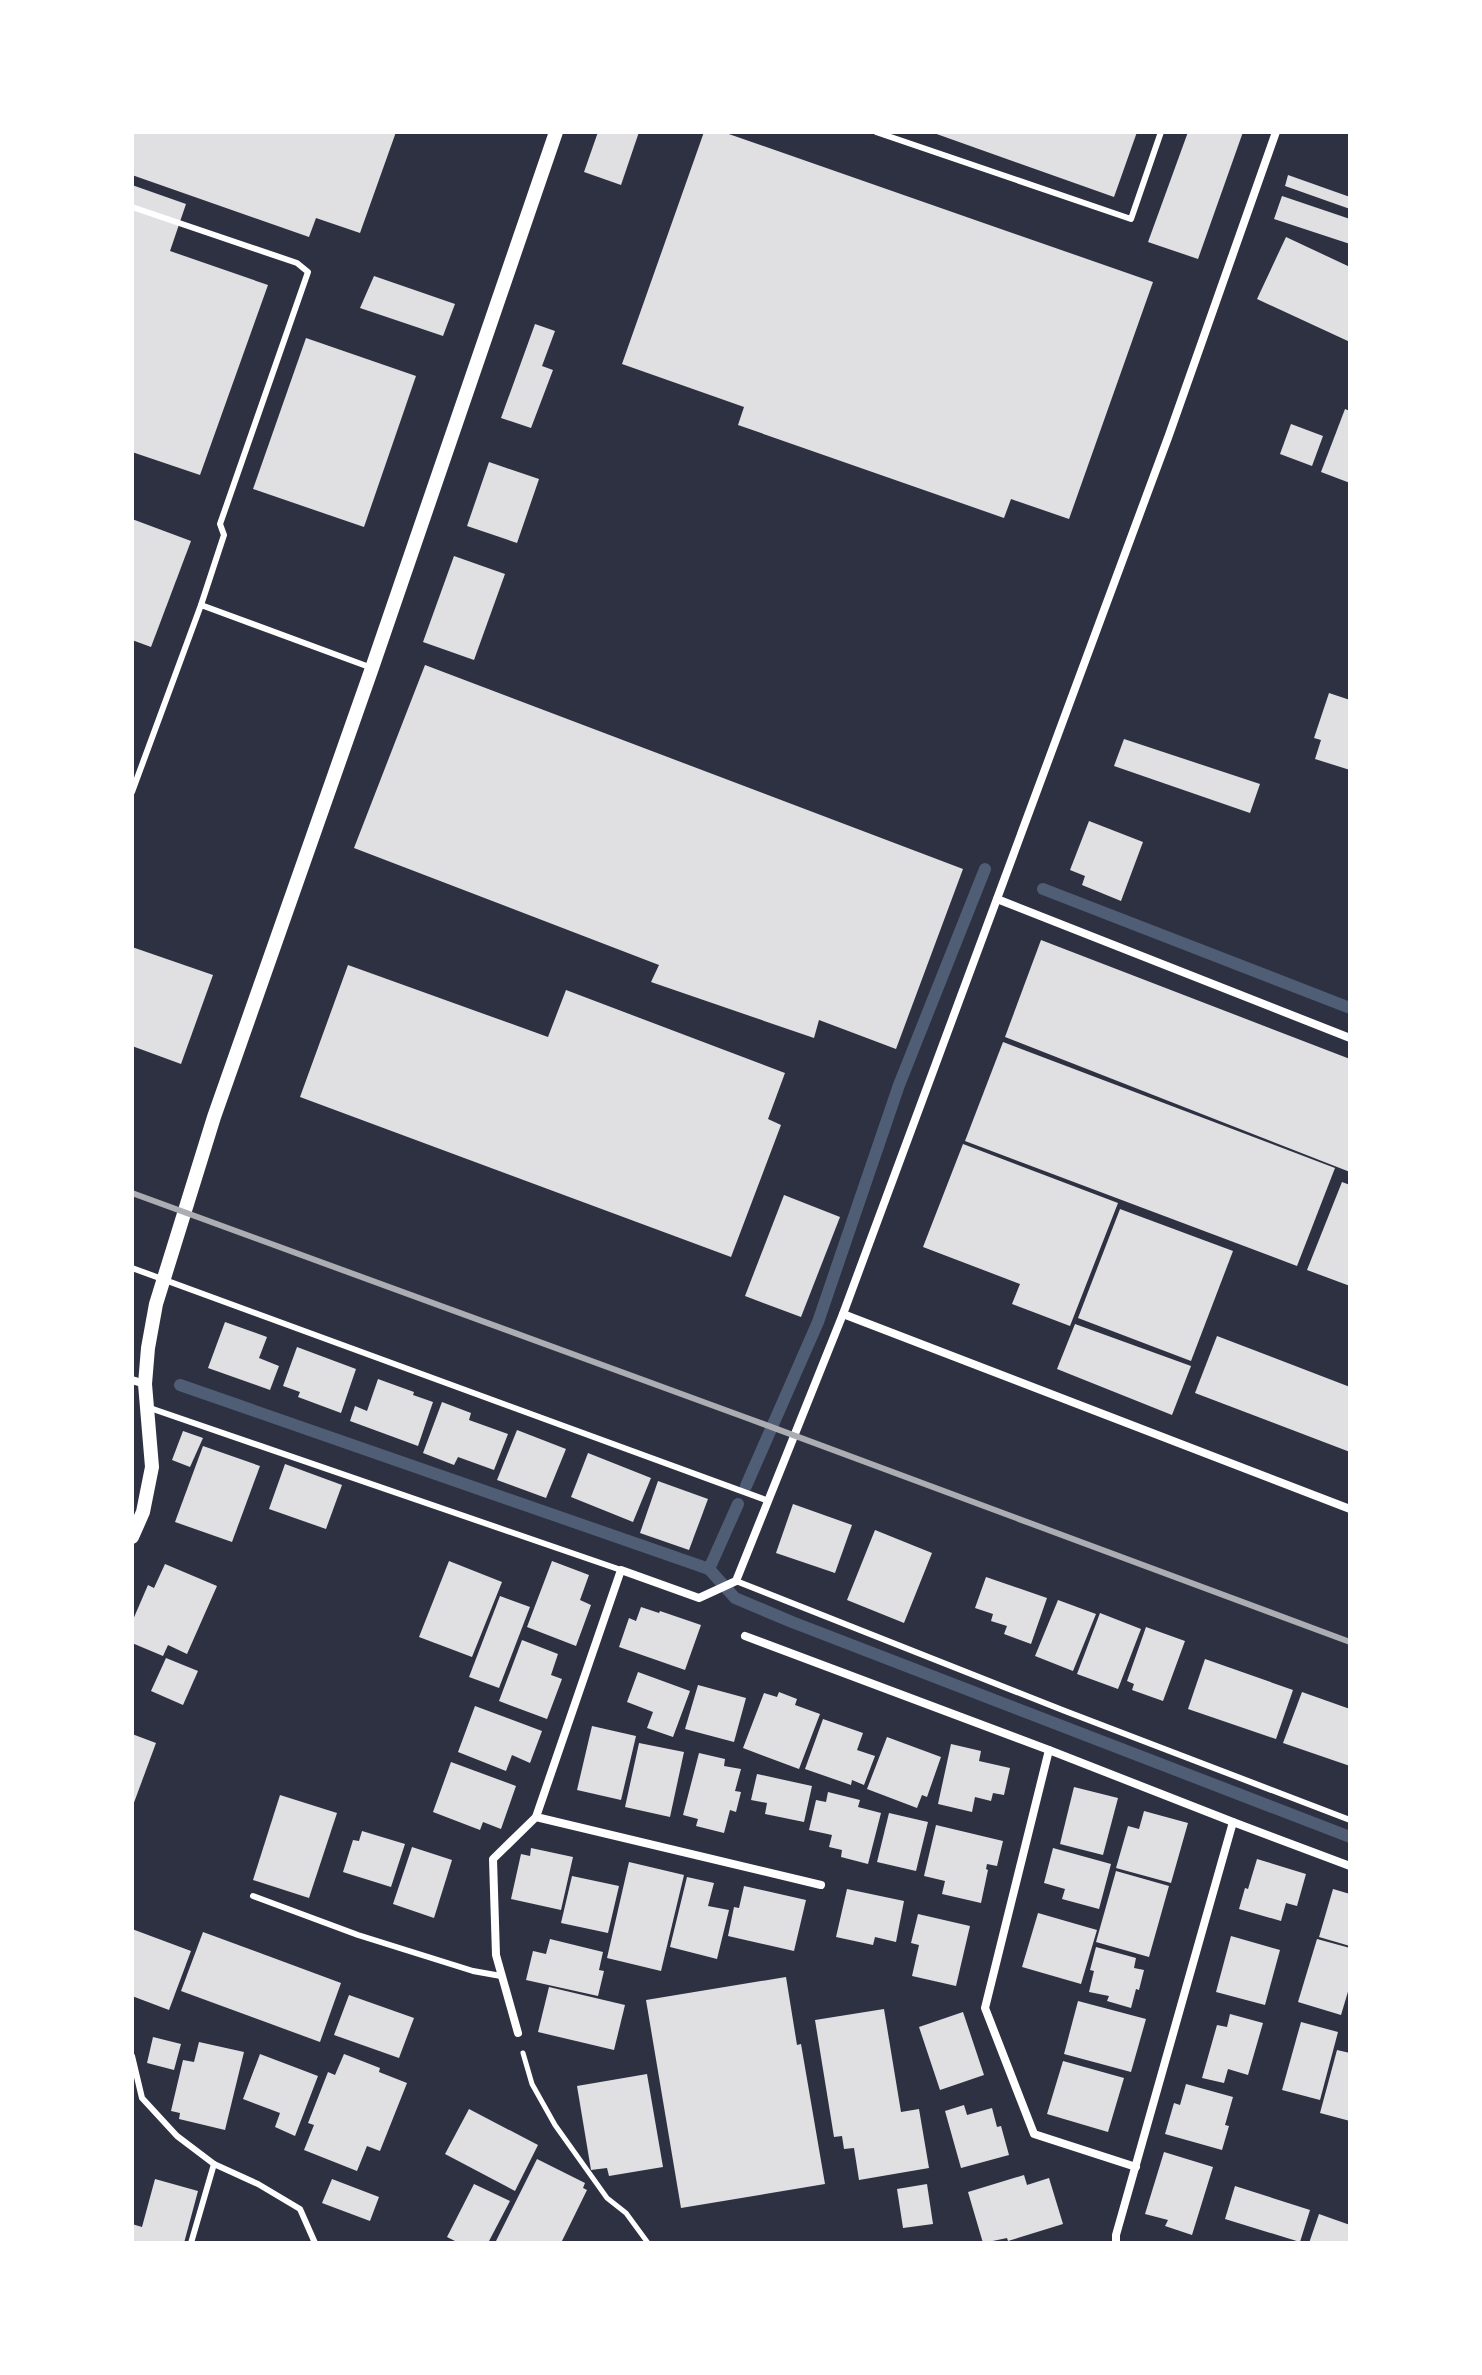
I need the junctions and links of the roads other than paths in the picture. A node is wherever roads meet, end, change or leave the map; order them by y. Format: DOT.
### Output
graph roads {
  1 [pos="556,132"];
  2 [pos="876,132"];
  3 [pos="1161,132"];
  4 [pos="1276,132"];
  5 [pos="132,207"];
  6 [pos="201,605"];
  7 [pos="372,668"];
  8 [pos="132,792"];
  9 [pos="997,899"];
  10 [pos="1350,1038"];
  11 [pos="132,1268"];
  12 [pos="164,1279"];
  13 [pos="843,1314"];
  14 [pos="138,1382"];
  15 [pos="147,1407"];
  16 [pos="766,1500"];
  17 [pos="1350,1509"];
  18 [pos="132,1537"];
  19 [pos="621,1570"];
  20 [pos="736,1581"];
  21 [pos="745,1636"];
  22 [pos="1049,1750"];
  23 [pos="536,1817"];
  24 [pos="1350,1820"];
  25 [pos="1233,1822"];
  26 [pos="1350,1866"];
  27 [pos="821,1885"];
  28 [pos="253,1896"];
  29 [pos="501,1976"];
  30 [pos="518,2033"];
  31 [pos="132,2056"];
  32 [pos="214,2164"];
  33 [pos="1136,2167"];
  34 [pos="191,2243"];
  35 [pos="315,2243"];
  36 [pos="1116,2243"];
  1 -- 7 [label="street"];
  2 -- 3 [label="lane"];
  4 -- 9 [label="street"];
  5 -- 6 [label="lane"];
  6 -- 7 [label="lane"];
  6 -- 8 [label="lane"];
  7 -- 12 [label="street"];
  9 -- 10 [label="street"];
  9 -- 13 [label="street"];
  11 -- 12 [label="lane"];
  12 -- 14 [label="street"];
  12 -- 16 [label="lane"];
  13 -- 16 [label="street"];
  13 -- 17 [label="street"];
  14 -- 15 [label="street"];
  15 -- 18 [label="street"];
  15 -- 19 [label="lane"];
  16 -- 20 [label="street"];
  19 -- 20 [label="street"];
  19 -- 23 [label="street"];
  20 -- 24 [label="lane"];
  21 -- 22 [label="street"];
  22 -- 25 [label="street"];
  22 -- 33 [label="street"];
  23 -- 27 [label="street"];
  23 -- 29 [label="street"];
  25 -- 26 [label="street"];
  25 -- 33 [label="street"];
  28 -- 29 [label="lane"];
  29 -- 30 [label="street"];
  31 -- 32 [label="lane"];
  32 -- 34 [label="lane"];
  32 -- 35 [label="lane"];
  33 -- 36 [label="street"];
}
